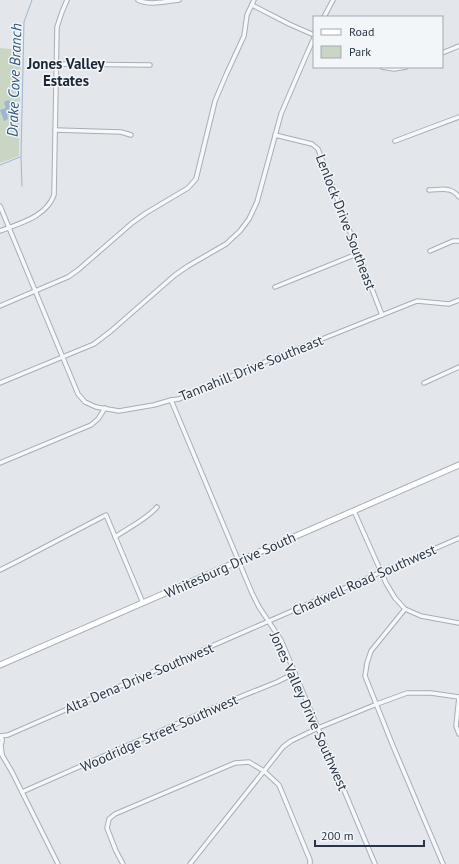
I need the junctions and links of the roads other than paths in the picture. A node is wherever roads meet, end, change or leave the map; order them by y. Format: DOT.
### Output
graph roads {
  1 [pos="67,0"];
  2 [pos="138,0"];
  3 [pos="179,0"];
  4 [pos="254,0"];
  5 [pos="333,0"];
  6 [pos="252,4"];
  7 [pos="325,16"];
  8 [pos="313,34"];
  9 [pos="313,40"];
  10 [pos="459,46"];
  11 [pos="443,53"];
  12 [pos="56,64"];
  13 [pos="150,65"];
  14 [pos="388,68"];
  15 [pos="400,68"];
  16 [pos="459,117"];
  17 [pos="55,130"];
  18 [pos="130,135"];
  19 [pos="275,135"];
  20 [pos="395,141"];
  21 [pos="429,190"];
  22 [pos="459,196"];
  23 [pos="0,206"];
  24 [pos="9,228"];
  25 [pos="0,231"];
  26 [pos="459,241"];
  27 [pos="430,251"];
  28 [pos="357,254"];
  29 [pos="276,287"];
  30 [pos="35,291"];
  31 [pos="459,300"];
  32 [pos="0,306"];
  33 [pos="382,315"];
  34 [pos="62,357"];
  35 [pos="459,367"];
  36 [pos="0,383"];
  37 [pos="424,383"];
  38 [pos="171,400"];
  39 [pos="105,408"];
  40 [pos="0,463"];
  41 [pos="459,465"];
  42 [pos="157,507"];
  43 [pos="354,511"];
  44 [pos="115,537"];
  45 [pos="459,538"];
  46 [pos="238,562"];
  47 [pos="0,570"];
  48 [pos="382,572"];
  49 [pos="143,603"];
  50 [pos="405,609"];
  51 [pos="269,622"];
  52 [pos="459,623"];
  53 [pos="0,665"];
  54 [pos="295,673"];
  55 [pos="459,697"];
  56 [pos="377,704"];
  57 [pos="318,728"];
  58 [pos="459,734"];
  59 [pos="8,735"];
  60 [pos="0,737"];
  61 [pos="1,744"];
  62 [pos="1,753"];
  63 [pos="264,772"];
  64 [pos="22,792"];
  65 [pos="58,864"];
  66 [pos="123,864"];
  67 [pos="190,864"];
  68 [pos="310,864"];
  69 [pos="375,864"];
  70 [pos="443,864"];
  1 -- 12 [label="street"];
  2 -- 3 [label="street"];
  4 -- 6 [label="street"];
  5 -- 7 [label="street"];
  6 -- 8 [label="street"];
  6 -- 30 [label="street"];
  9 -- 19 [label="street"];
  10 -- 11 [label="street"];
  12 -- 13 [label="street"];
  12 -- 17 [label="street"];
  14 -- 15 [label="street"];
  16 -- 20 [label="street"];
  17 -- 18 [label="street"];
  17 -- 24 [label="street"];
  19 -- 28 [label="street, Lenlock Drive Southeast"];
  19 -- 34 [label="street"];
  21 -- 22 [label="street"];
  23 -- 24 [label="street, Tannahill Drive Southeast"];
  24 -- 25 [label="street"];
  24 -- 30 [label="street, Tannahill Drive Southeast"];
  26 -- 27 [label="street"];
  28 -- 29 [label="street"];
  28 -- 33 [label="street, Lenlock Drive Southeast"];
  30 -- 32 [label="street"];
  30 -- 34 [label="street, Tannahill Drive Southeast"];
  31 -- 33 [label="street, Tannahill Drive Southeast"];
  33 -- 38 [label="street, Tannahill Drive Southeast"];
  34 -- 36 [label="street"];
  34 -- 39 [label="street, Tannahill Drive Southeast"];
  35 -- 37 [label="street"];
  38 -- 39 [label="street, Tannahill Drive Southeast"];
  38 -- 46 [label="street, Jones Valley Drive Southwest"];
  39 -- 40 [label="street"];
  41 -- 43 [label="main road, Whitesburg Drive South"];
  42 -- 44 [label="street"];
  43 -- 46 [label="main road, Whitesburg Drive South"];
  43 -- 48 [label="street"];
  44 -- 47 [label="street"];
  44 -- 49 [label="street"];
  45 -- 48 [label="street, Chadwell Road Southwest"];
  46 -- 49 [label="main road, Whitesburg Drive South"];
  46 -- 51 [label="street, Jones Valley Drive Southwest"];
  48 -- 50 [label="street"];
  48 -- 51 [label="street, Chadwell Road Southwest"];
  49 -- 53 [label="main road, Whitesburg Drive South"];
  50 -- 52 [label="street"];
  50 -- 56 [label="street"];
  51 -- 54 [label="street, Jones Valley Drive Southwest"];
  51 -- 59 [label="street, Alta Dena Drive Southwest"];
  54 -- 57 [label="street, Jones Valley Drive Southwest"];
  54 -- 64 [label="street, Woodridge Street Southwest"];
  55 -- 56 [label="street"];
  55 -- 58 [label="street"];
  56 -- 57 [label="street"];
  56 -- 70 [label="street"];
  57 -- 63 [label="street"];
  57 -- 69 [label="street, Jones Valley Drive Southwest"];
  59 -- 60 [label="street, Alta Dena Drive Southwest"];
  59 -- 61 [label="street, Alta Dena Drive Southwest"];
  60 -- 61 [label="street"];
  61 -- 62 [label="street"];
  62 -- 64 [label="street"];
  63 -- 66 [label="street"];
  63 -- 67 [label="street"];
  63 -- 68 [label="street"];
  64 -- 65 [label="street"];
}
